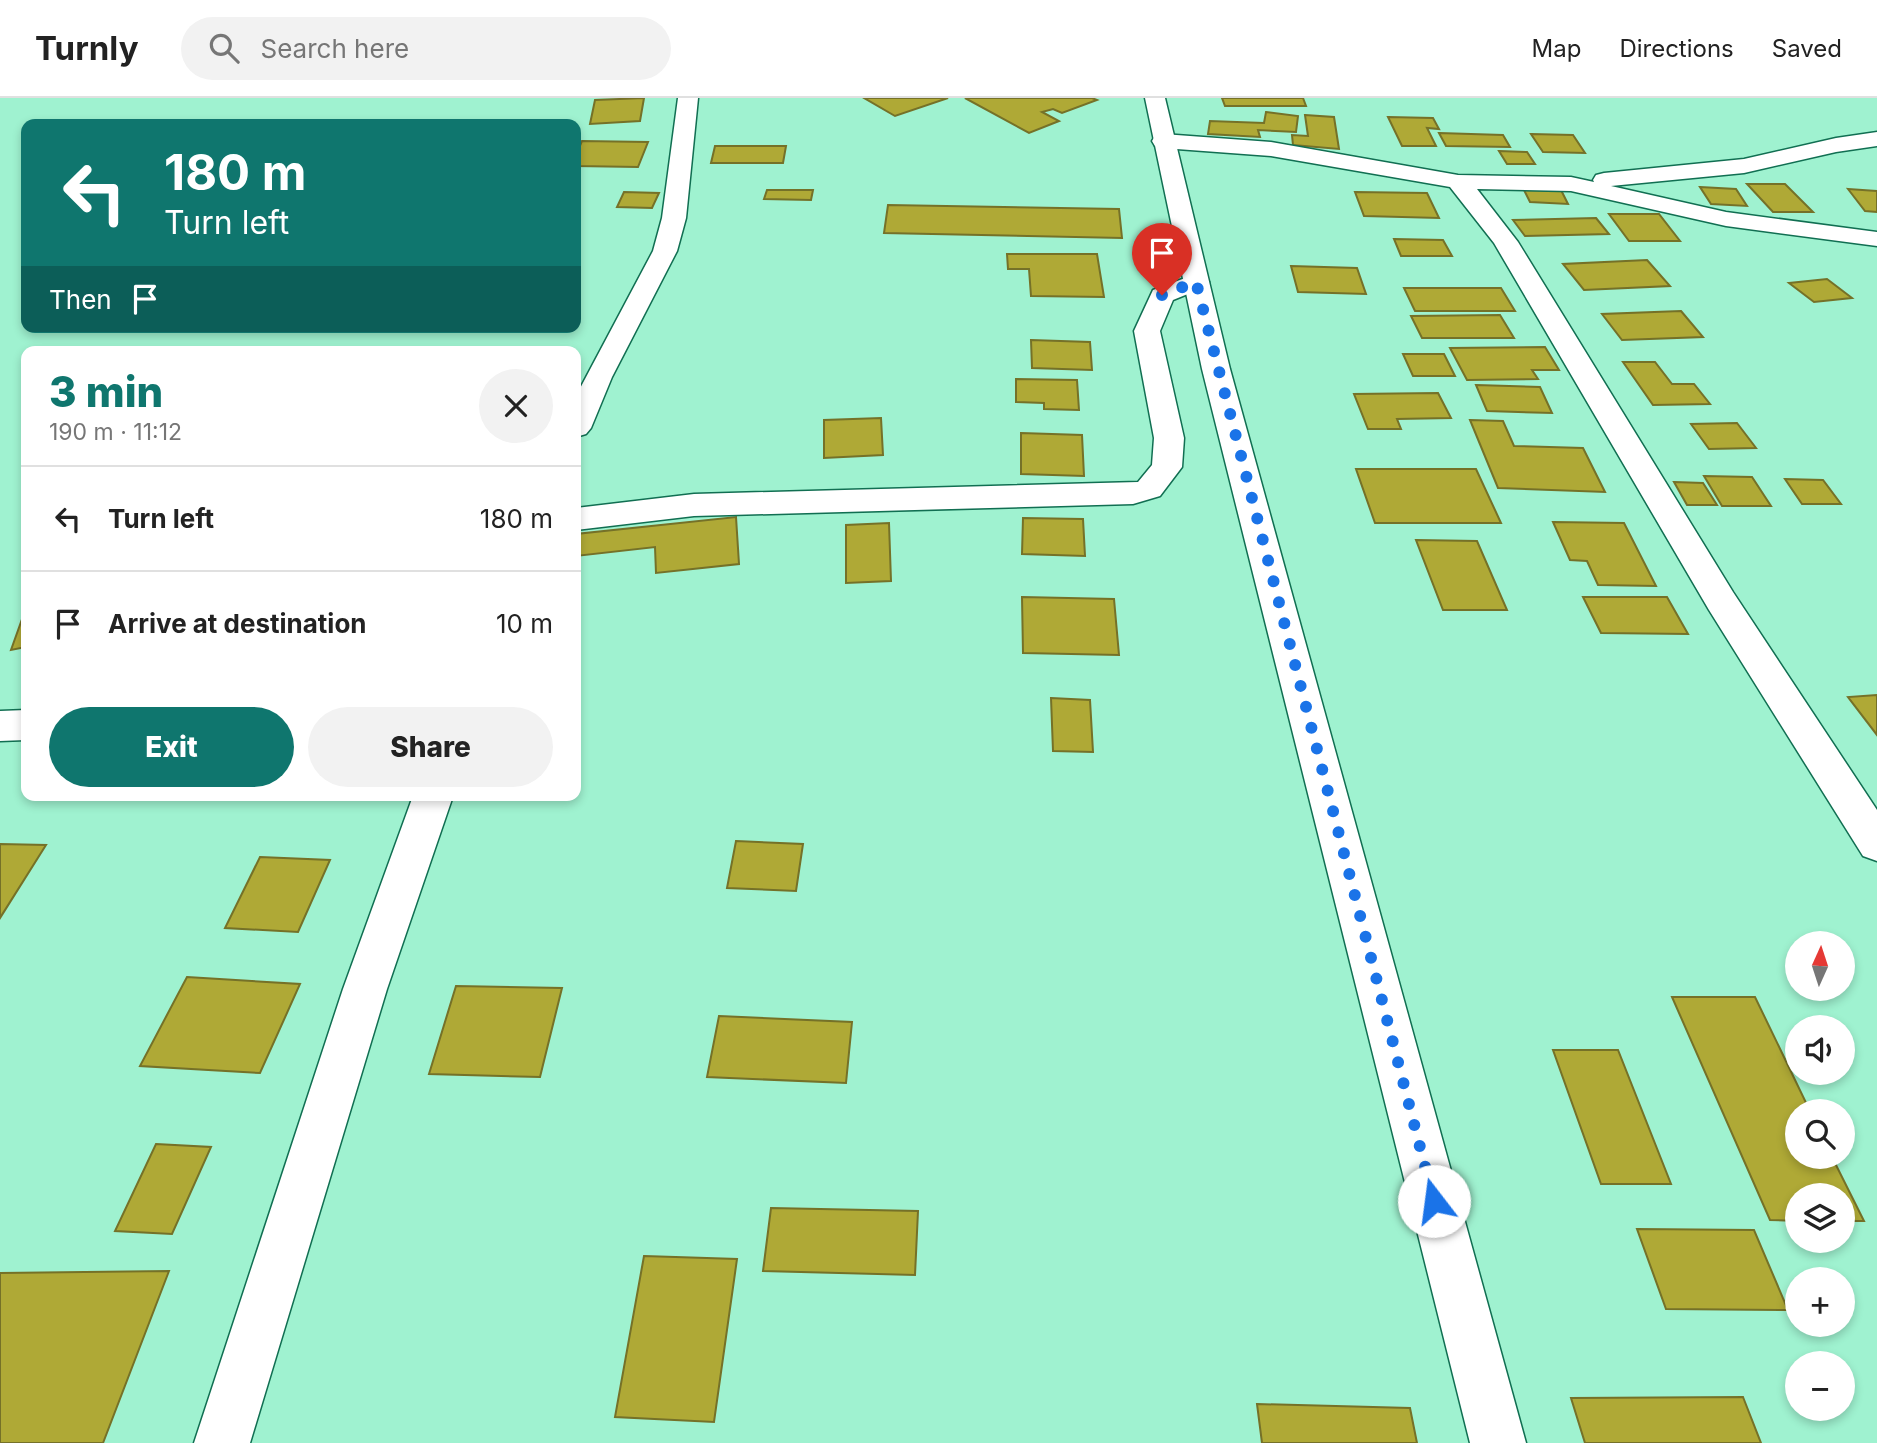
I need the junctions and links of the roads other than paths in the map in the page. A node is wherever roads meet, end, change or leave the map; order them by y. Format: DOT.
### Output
graph roads {
  1 [pos="688,98"];
  2 [pos="1155,98"];
  3 [pos="1877,139"];
  4 [pos="1163,141"];
  5 [pos="1458,182"];
  6 [pos="1571,184"];
  7 [pos="1877,239"];
  8 [pos="1196,282"];
  9 [pos="581,416"];
  10 [pos="581,518"];
  11 [pos="21,725"];
  12 [pos="0,726"];
  13 [pos="431,801"];
  14 [pos="1877,844"];
  15 [pos="222,1443"];
  16 [pos="1497,1443"];
  1 -- 9 [label="street"];
  2 -- 4 [label="street"];
  3 -- 6 [label="street"];
  4 -- 5 [label="street"];
  4 -- 8 [label="street"];
  5 -- 6 [label="street"];
  5 -- 14 [label="street"];
  6 -- 7 [label="street"];
  8 -- 10 [label="street"];
  8 -- 16 [label="street"];
  11 -- 12 [label="street"];
  13 -- 15 [label="street"];
}
